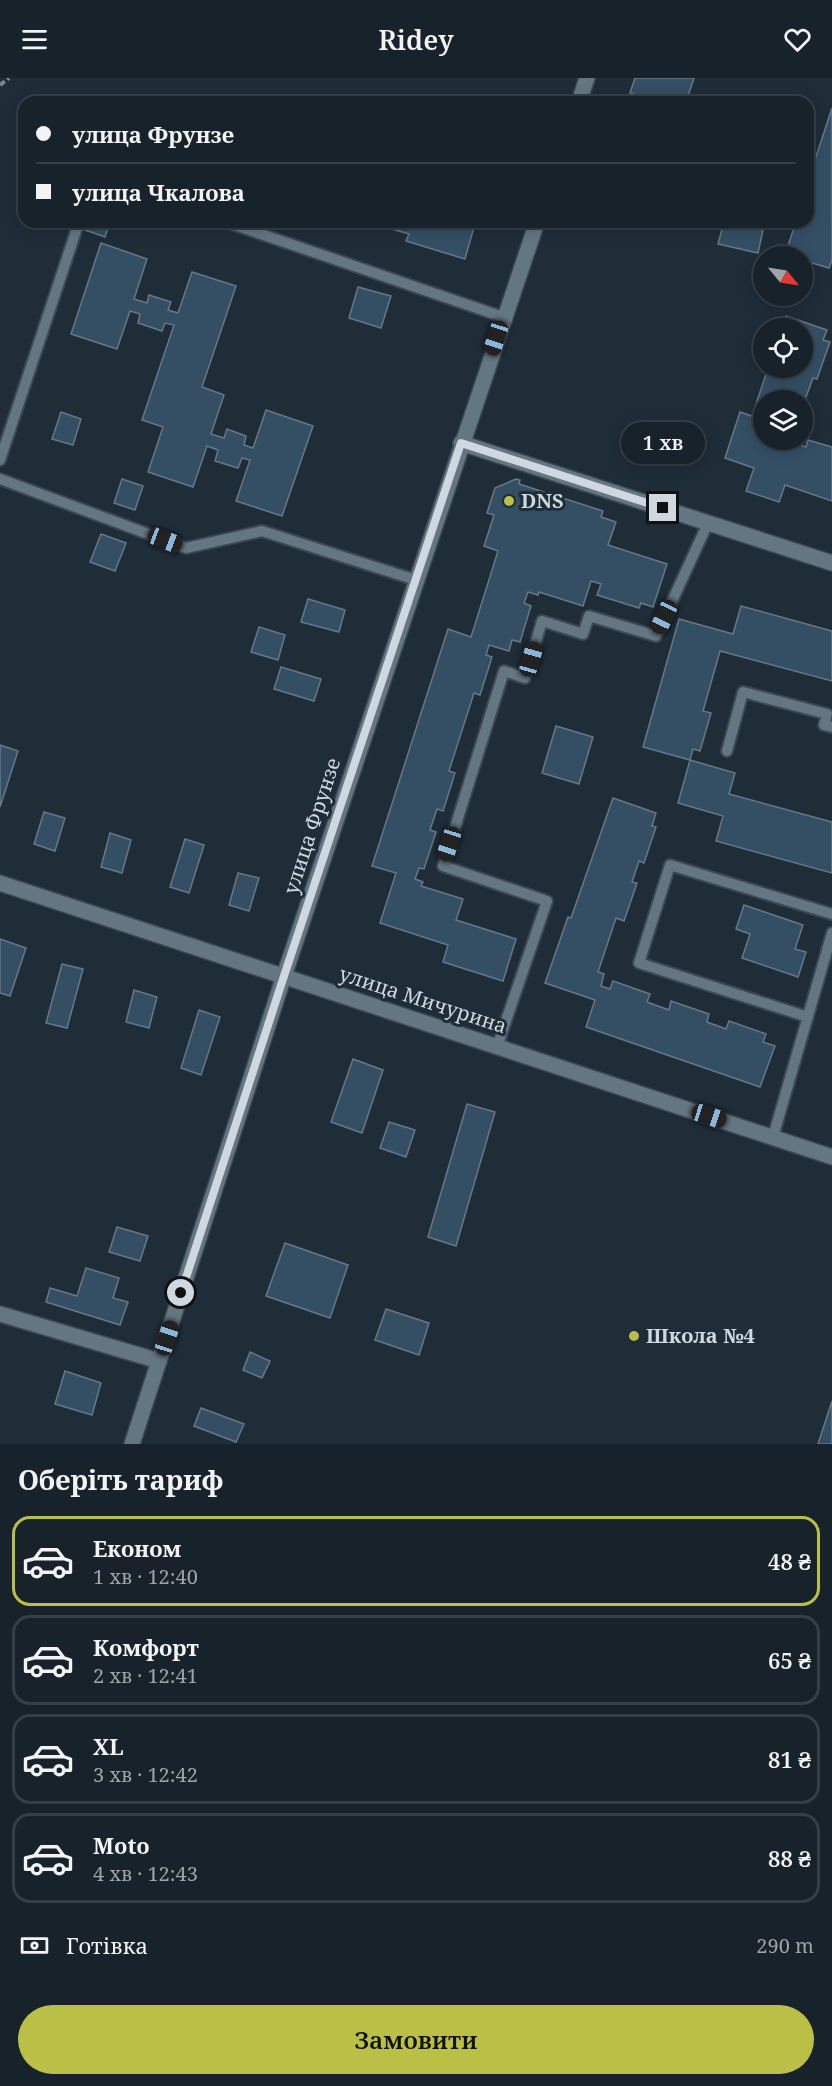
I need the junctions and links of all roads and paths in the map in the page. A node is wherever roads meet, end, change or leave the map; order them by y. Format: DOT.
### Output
graph roads {
  1 [pos="9,78"];
  2 [pos="587,78"];
  3 [pos="0,85"];
  4 [pos="581,96"];
  5 [pos="77,228"];
  6 [pos="243,228"];
  7 [pos="535,228"];
  8 [pos="503,317"];
  9 [pos="461,443"];
  10 [pos="0,460"];
  11 [pos="0,479"];
  12 [pos="708,523"];
  13 [pos="832,563"];
  14 [pos="416,580"];
  15 [pos="832,728"];
  16 [pos="727,751"];
  17 [pos="0,884"];
  18 [pos="832,915"];
  19 [pos="832,933"];
  20 [pos="284,976"];
  21 [pos="807,1017"];
  22 [pos="497,1047"];
  23 [pos="773,1137"];
  24 [pos="832,1157"];
  25 [pos="0,1314"];
  26 [pos="159,1361"];
  27 [pos="132,1444"];
  1 -- 3 [label="path"];
  2 -- 4 [label="street"];
  5 -- 10 [label="lane"];
  6 -- 8 [label="lane"];
  7 -- 8 [label="street, улица Фрунзе"];
  8 -- 9 [label="street, улица Фрунзе"];
  9 -- 12 [label="street"];
  9 -- 14 [label="street, улица Фрунзе"];
  11 -- 14 [label="lane"];
  12 -- 13 [label="street"];
  12 -- 22 [label="lane"];
  14 -- 20 [label="street, улица Фрунзе"];
  15 -- 16 [label="lane"];
  17 -- 20 [label="street, улица Мичурина"];
  18 -- 21 [label="lane"];
  19 -- 21 [label="lane"];
  20 -- 22 [label="street, улица Мичурина"];
  20 -- 26 [label="street, улица Фрунзе"];
  21 -- 23 [label="lane"];
  22 -- 23 [label="street, улица Мичурина"];
  23 -- 24 [label="street, улица Мичурина"];
  25 -- 26 [label="street"];
  26 -- 27 [label="street, улица Фрунзе"];
}
